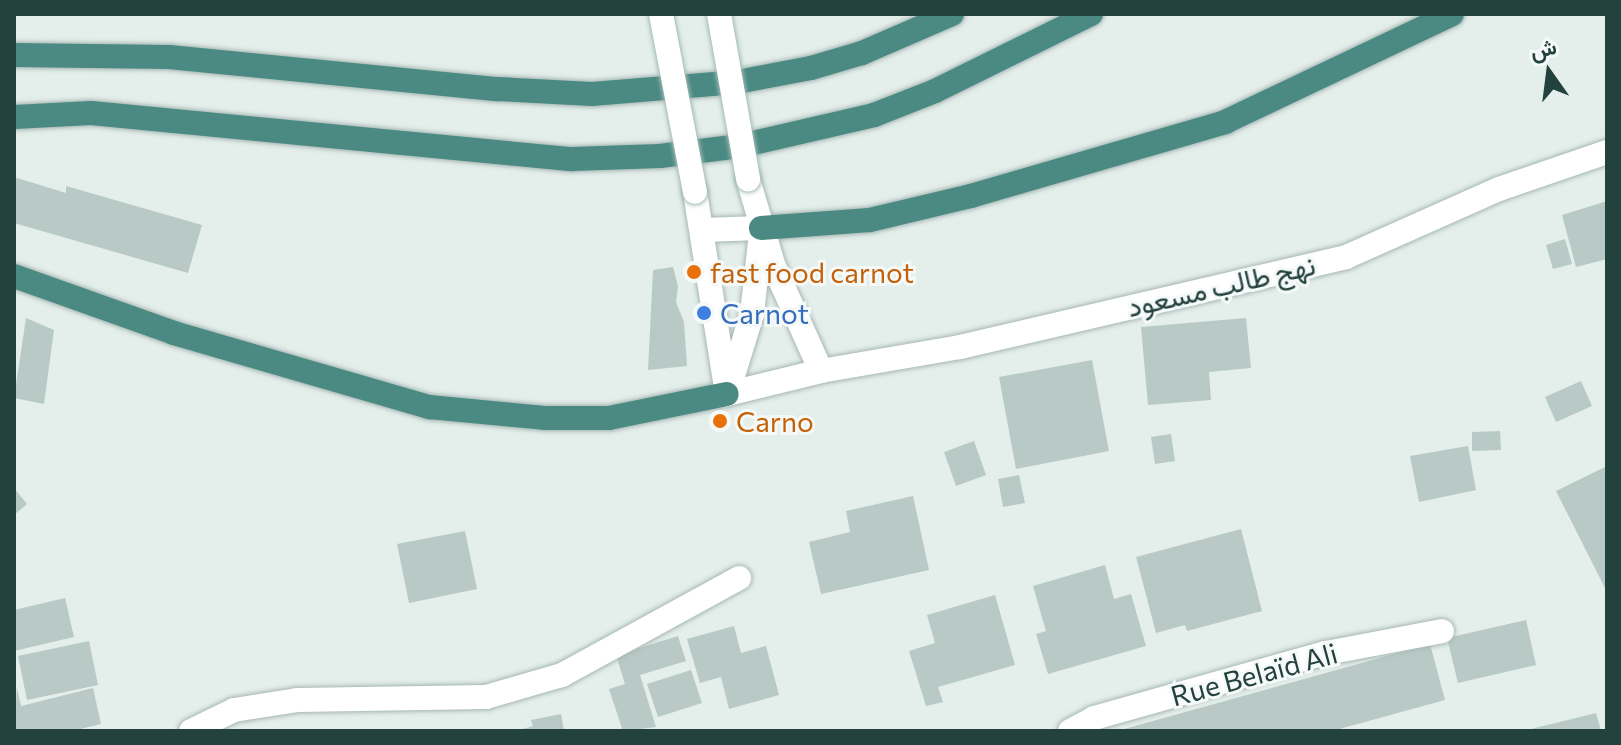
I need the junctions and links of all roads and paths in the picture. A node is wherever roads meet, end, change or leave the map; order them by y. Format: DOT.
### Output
graph roads {
  1 [pos="661,14"];
  2 [pos="719,14"];
  3 [pos="952,14"];
  4 [pos="1091,14"];
  5 [pos="1452,14"];
  6 [pos="14,55"];
  7 [pos="14,117"];
  8 [pos="1607,152"];
  9 [pos="761,228"];
  10 [pos="702,230"];
  11 [pos="14,276"];
  12 [pos="821,371"];
  13 [pos="727,394"];
  14 [pos="739,578"];
  15 [pos="1442,631"];
  16 [pos="191,731"];
  17 [pos="1070,731"];
  1 -- 10 [label="street, bridge"];
  2 -- 9 [label="street, bridge"];
  3 -- 6 [label="highway"];
  4 -- 7 [label="highway"];
  5 -- 9 [label="highway"];
  8 -- 12 [label="street, نهج طالب مسعود"];
  9 -- 10 [label="street"];
  9 -- 12 [label="street"];
  9 -- 13 [label="street"];
  10 -- 13 [label="street"];
  11 -- 13 [label="highway"];
  12 -- 13 [label="street, نهج طالب مسعود"];
  14 -- 16 [label="street"];
  15 -- 17 [label="street, Rue Belaïd Ali"];
}
